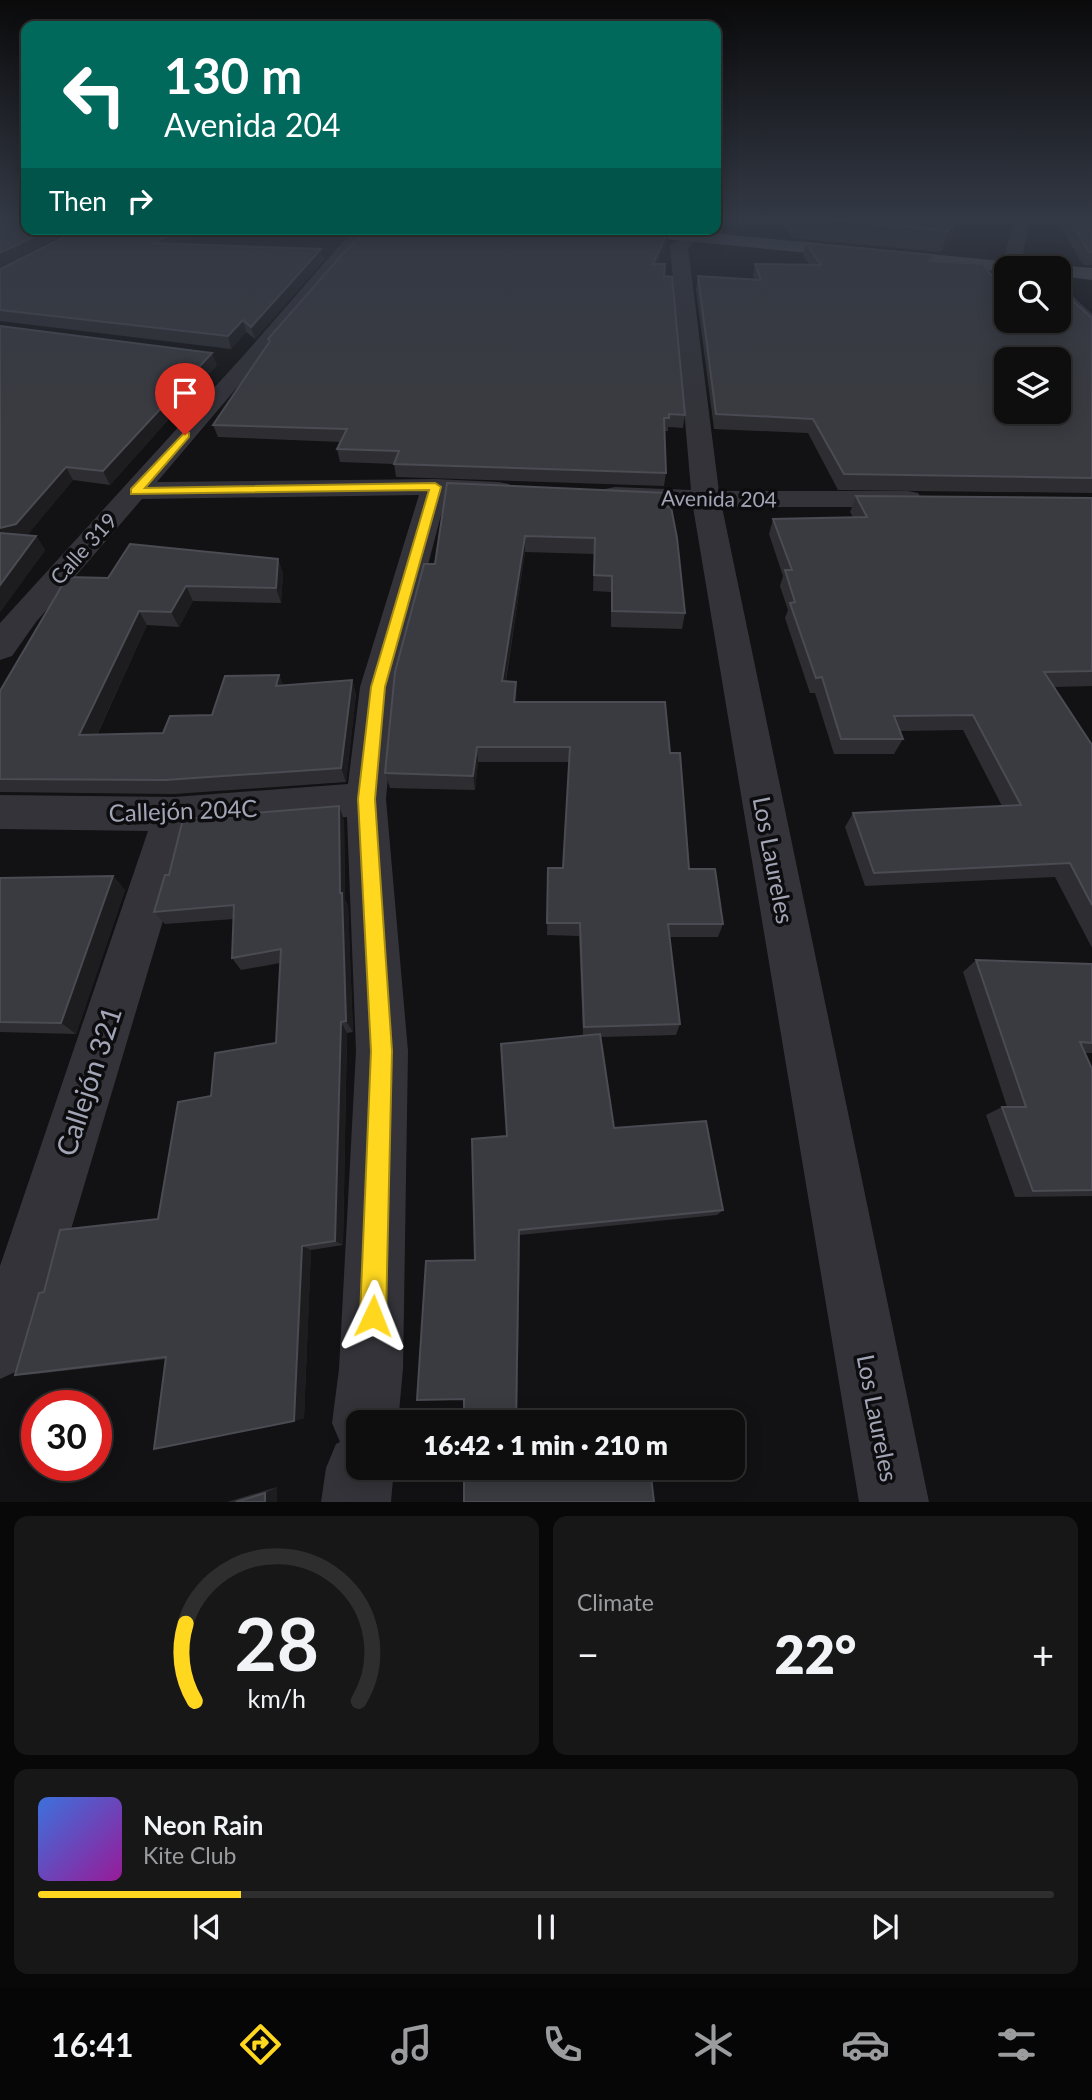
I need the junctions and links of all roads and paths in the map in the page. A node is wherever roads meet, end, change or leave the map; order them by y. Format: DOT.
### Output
graph roads {
  1 [pos="312,289"];
  2 [pos="684,289"];
  3 [pos="1071,305"];
  4 [pos="1092,325"];
  5 [pos="225,357"];
  6 [pos="251,360"];
  7 [pos="435,487"];
  8 [pos="135,491"];
  9 [pos="530,491"];
  10 [pos="584,494"];
  11 [pos="706,499"];
  12 [pos="932,499"];
  13 [pos="0,648"];
  14 [pos="366,799"];
  15 [pos="0,812"];
  16 [pos="174,814"];
  17 [pos="0,1348"];
  18 [pos="366,1410"];
  19 [pos="359,1480"];
  20 [pos="356,1502"];
  21 [pos="894,1502"];
  1 -- 6 [label="street, Calle 319"];
  2 -- 11 [label="street, Los Laureles"];
  3 -- 4 [label="street"];
  5 -- 6 [label="street"];
  6 -- 8 [label="street, Calle 319"];
  7 -- 8 [label="street"];
  7 -- 9 [label="street"];
  7 -- 14 [label="street"];
  8 -- 13 [label="street, Calle 319"];
  10 -- 11 [label="street, Avenida 204"];
  11 -- 12 [label="street, Avenida 204"];
  11 -- 21 [label="street, Los Laureles"];
  14 -- 16 [label="street, Callejón 204C"];
  14 -- 18 [label="street"];
  15 -- 16 [label="street, Callejón 204C"];
  16 -- 17 [label="street, Callejón 321"];
  19 -- 20 [label="street"];
}
